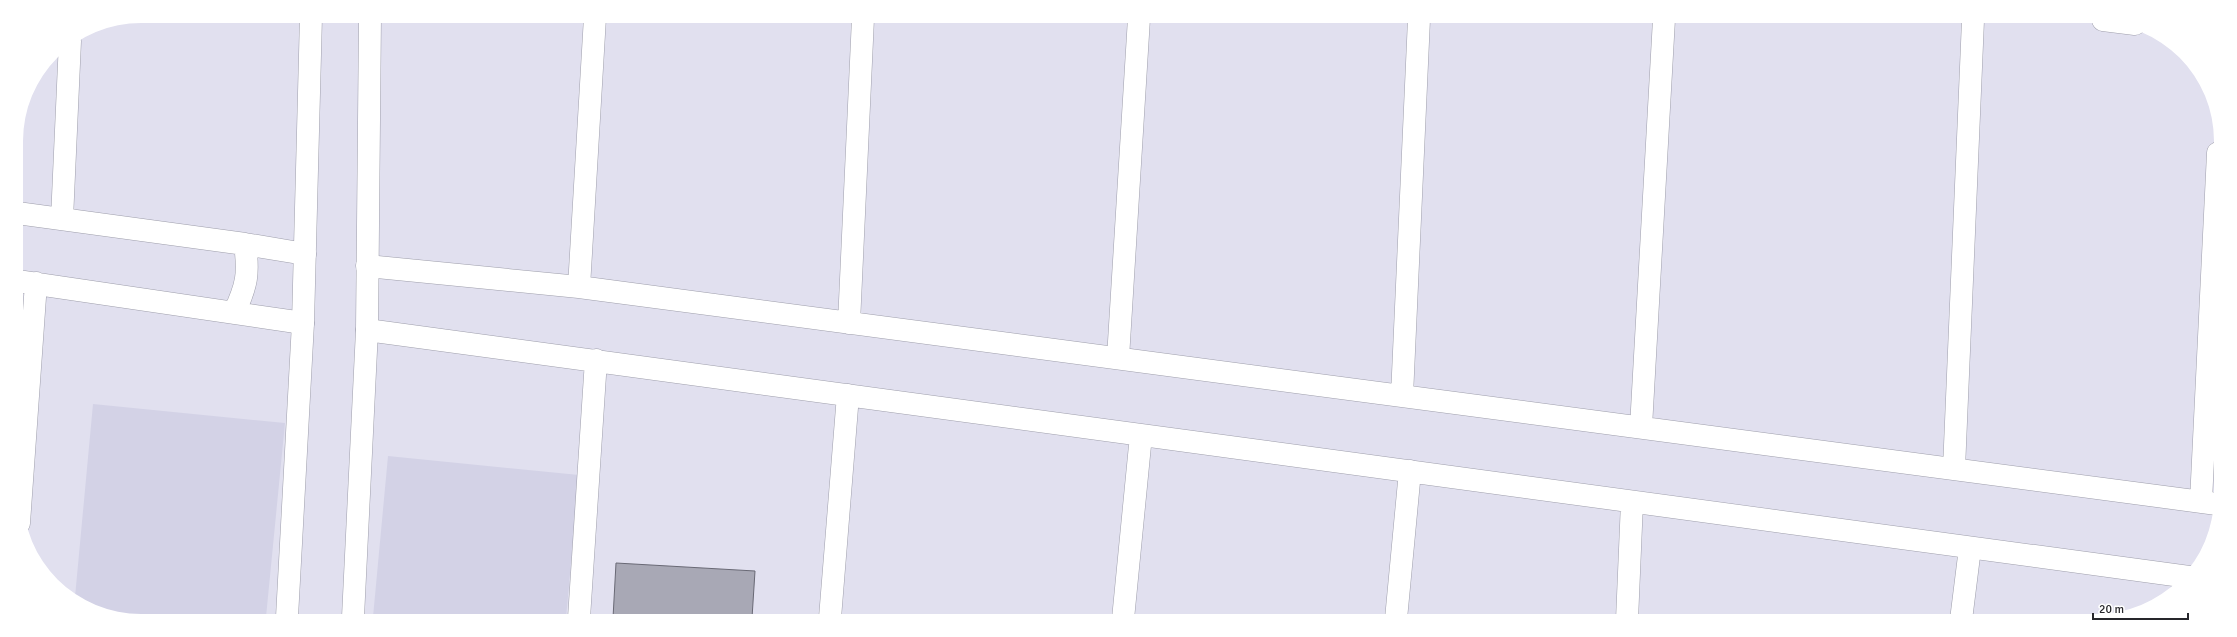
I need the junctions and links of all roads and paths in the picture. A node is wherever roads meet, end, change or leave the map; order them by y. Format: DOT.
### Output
graph roads {
  1 [pos="311,23"];
  2 [pos="370,23"];
  3 [pos="595,23"];
  4 [pos="863,23"];
  5 [pos="1139,23"];
  6 [pos="1420,23"];
  7 [pos="1664,23"];
  8 [pos="1973,23"];
  9 [pos="70,47"];
  10 [pos="23,214"];
  11 [pos="62,219"];
  12 [pos="245,244"];
  13 [pos="306,254"];
  14 [pos="367,266"];
  15 [pos="26,282"];
  16 [pos="579,287"];
  17 [pos="2214,308"];
  18 [pos="234,313"];
  19 [pos="303,323"];
  20 [pos="849,323"];
  21 [pos="368,330"];
  22 [pos="1118,358"];
  23 [pos="596,360"];
  24 [pos="23,385"];
  25 [pos="848,395"];
  26 [pos="1402,396"];
  27 [pos="1641,427"];
  28 [pos="1141,435"];
  29 [pos="1954,469"];
  30 [pos="1410,472"];
  31 [pos="1632,502"];
  32 [pos="2209,502"];
  33 [pos="1970,548"];
  34 [pos="2183,575"];
  35 [pos="287,614"];
  36 [pos="353,614"];
  37 [pos="579,614"];
  38 [pos="830,614"];
  39 [pos="1123,614"];
  40 [pos="1396,614"];
  41 [pos="1627,614"];
  42 [pos="1962,614"];
  1 -- 13 [label="street"];
  2 -- 14 [label="street"];
  3 -- 16 [label="street"];
  4 -- 20 [label="street"];
  5 -- 22 [label="street"];
  6 -- 26 [label="street"];
  7 -- 27 [label="street"];
  8 -- 29 [label="street"];
  9 -- 11 [label="street"];
  10 -- 11 [label="street"];
  11 -- 12 [label="street"];
  12 -- 13 [label="street"];
  12 -- 18 [label="street"];
  13 -- 19 [label="street"];
  14 -- 16 [label="street"];
  14 -- 21 [label="street"];
  15 -- 18 [label="street"];
  15 -- 24 [label="street"];
  16 -- 20 [label="street"];
  17 -- 32 [label="street"];
  18 -- 19 [label="street"];
  19 -- 35 [label="street"];
  20 -- 22 [label="street"];
  21 -- 23 [label="street"];
  21 -- 36 [label="street"];
  22 -- 26 [label="street"];
  23 -- 25 [label="street"];
  23 -- 37 [label="street"];
  25 -- 28 [label="street"];
  25 -- 38 [label="street"];
  26 -- 27 [label="street"];
  27 -- 29 [label="street"];
  28 -- 30 [label="street"];
  28 -- 39 [label="street"];
  29 -- 32 [label="street"];
  30 -- 31 [label="street"];
  30 -- 40 [label="street"];
  31 -- 33 [label="street"];
  31 -- 41 [label="street"];
  33 -- 34 [label="street"];
  33 -- 42 [label="street"];
}
